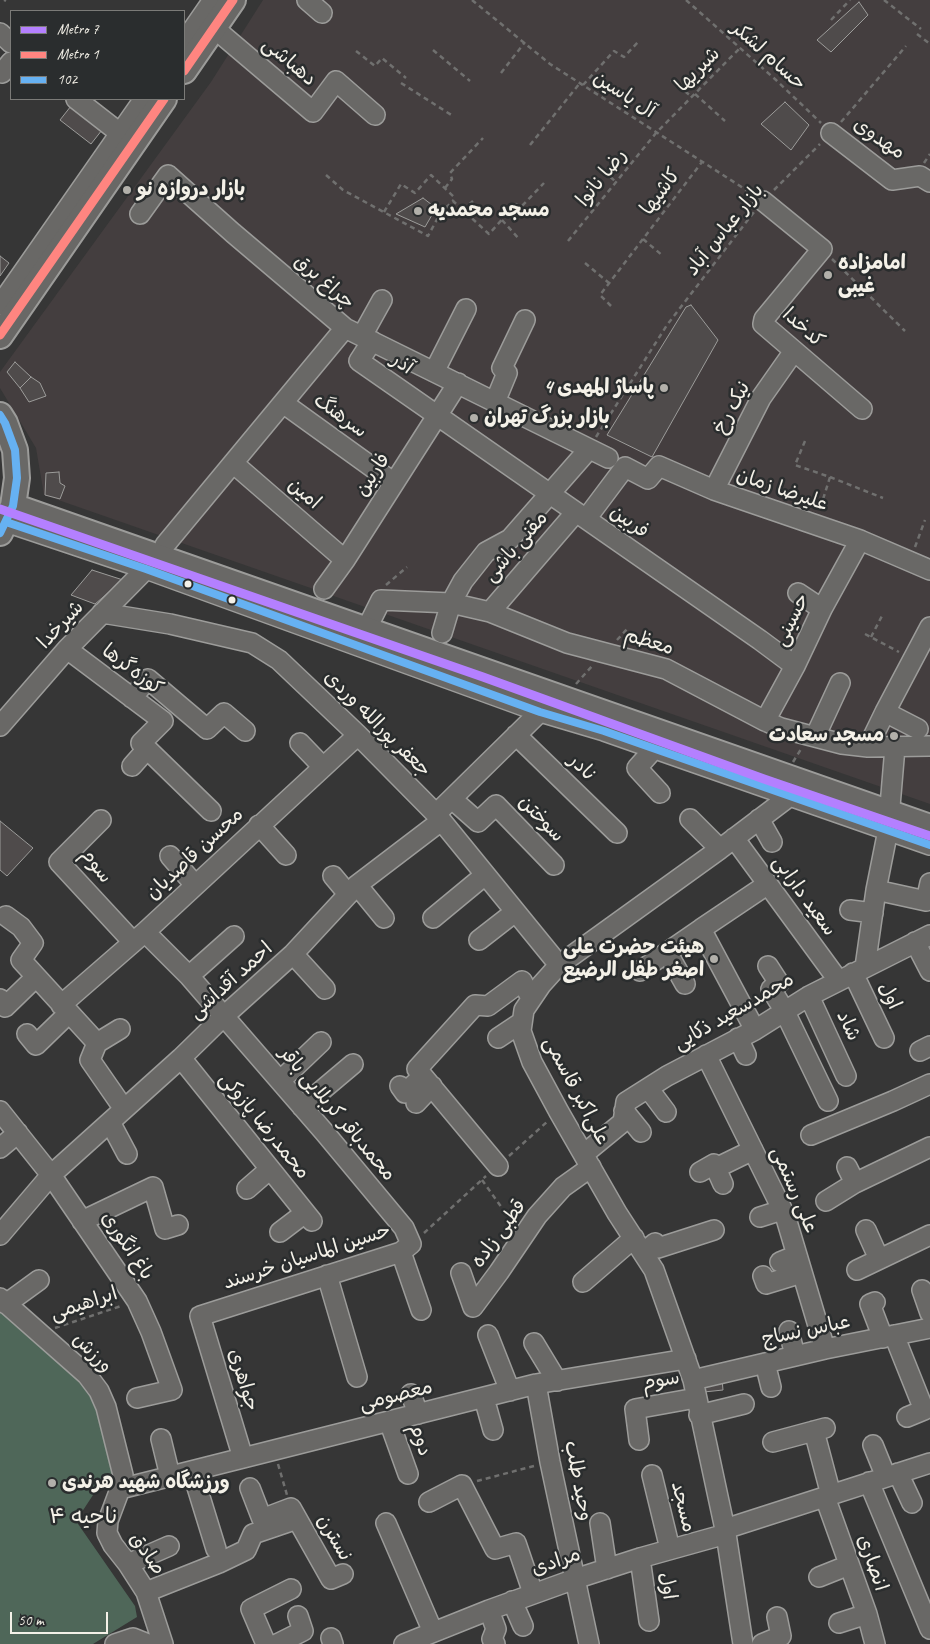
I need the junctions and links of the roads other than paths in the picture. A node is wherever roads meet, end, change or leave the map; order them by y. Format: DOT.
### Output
graph roads {
  1 [pos="213,0"];
  2 [pos="233,0"];
  3 [pos="307,0"];
  4 [pos="322,13"];
  5 [pos="214,28"];
  6 [pos="0,33"];
  7 [pos="185,41"];
  8 [pos="10,42"];
  9 [pos="185,70"];
  10 [pos="144,100"];
  11 [pos="163,100"];
  12 [pos="83,101"];
  13 [pos="375,115"];
  14 [pos="831,133"];
  15 [pos="127,138"];
  16 [pos="930,182"];
  17 [pos="763,200"];
  18 [pos="140,214"];
  19 [pos="382,300"];
  20 [pos="0,306"];
  21 [pos="466,309"];
  22 [pos="525,320"];
  23 [pos="344,328"];
  24 [pos="0,336"];
  25 [pos="367,338"];
  26 [pos="794,351"];
  27 [pos="434,372"];
  28 [pos="458,384"];
  29 [pos="495,402"];
  30 [pos="283,403"];
  31 [pos="862,409"];
  32 [pos="0,415"];
  33 [pos="437,416"];
  34 [pos="589,449"];
  35 [pos="608,458"];
  36 [pos="233,463"];
  37 [pos="625,467"];
  38 [pos="394,483"];
  39 [pos="714,490"];
  40 [pos="550,494"];
  41 [pos="581,515"];
  42 [pos="6,520"];
  43 [pos="860,540"];
  44 [pos="155,557"];
  45 [pos="345,560"];
  46 [pos="930,570"];
  47 [pos="324,589"];
  48 [pos="798,593"];
  49 [pos="451,604"];
  50 [pos="822,609"];
  51 [pos="490,612"];
  52 [pos="102,613"];
  53 [pos="930,627"];
  54 [pos="366,630"];
  55 [pos="442,633"];
  56 [pos="67,649"];
  57 [pos="795,666"];
  58 [pos="840,683"];
  59 [pos="132,698"];
  60 [pos="553,702"];
  61 [pos="885,712"];
  62 [pos="765,721"];
  63 [pos="0,726"];
  64 [pos="918,729"];
  65 [pos="245,732"];
  66 [pos="358,735"];
  67 [pos="516,735"];
  68 [pos="812,736"];
  69 [pos="661,742"];
  70 [pos="300,743"];
  71 [pos="930,746"];
  72 [pos="868,747"];
  73 [pos="895,747"];
  74 [pos="147,749"];
  75 [pos="132,766"];
  76 [pos="323,767"];
  77 [pos="794,785"];
  78 [pos="660,793"];
  79 [pos="452,798"];
  80 [pos="211,811"];
  81 [pos="438,818"];
  82 [pos="690,819"];
  83 [pos="759,819"];
  84 [pos="101,820"];
  85 [pos="889,822"];
  86 [pos="259,825"];
  87 [pos="930,827"];
  88 [pos="617,833"];
  89 [pos="772,842"];
  90 [pos="727,844"];
  91 [pos="930,845"];
  92 [pos="286,855"];
  93 [pos="170,856"];
  94 [pos="554,865"];
  95 [pos="485,875"];
  96 [pos="333,876"];
  97 [pos="930,883"];
  98 [pos="768,884"];
  99 [pos="195,885"];
  100 [pos="352,890"];
  101 [pos="876,890"];
  102 [pos="850,910"];
  103 [pos="515,912"];
  104 [pos="873,913"];
  105 [pos="6,916"];
  106 [pos="384,918"];
  107 [pos="433,918"];
  108 [pos="701,929"];
  109 [pos="234,936"];
  110 [pos="139,937"];
  111 [pos="923,939"];
  112 [pos="479,940"];
  113 [pos="667,952"];
  114 [pos="293,954"];
  115 [pos="559,965"];
  116 [pos="768,966"];
  117 [pos="640,971"];
  118 [pos="930,971"];
  119 [pos="852,973"];
  120 [pos="189,976"];
  121 [pos="36,977"];
  122 [pos="685,984"];
  123 [pos="325,989"];
  124 [pos="809,996"];
  125 [pos="531,998"];
  126 [pos="0,999"];
  127 [pos="65,1009"];
  128 [pos="784,1010"];
  129 [pos="224,1016"];
  130 [pos="522,1022"];
  131 [pos="120,1029"];
  132 [pos="755,1030"];
  133 [pos="27,1034"];
  134 [pos="498,1038"];
  135 [pos="884,1038"];
  136 [pos="321,1042"];
  137 [pos="97,1043"];
  138 [pos="706,1055"];
  139 [pos="181,1058"];
  140 [pos="353,1064"];
  141 [pos="846,1076"];
  142 [pos="424,1077"];
  143 [pos="280,1081"];
  144 [pos="930,1084"];
  145 [pos="400,1086"];
  146 [pos="648,1088"];
  147 [pos="828,1101"];
  148 [pos="416,1103"];
  149 [pos="302,1107"];
  150 [pos="124,1109"];
  151 [pos="0,1111"];
  152 [pos="624,1111"];
  153 [pos="666,1112"];
  154 [pos="110,1122"];
  155 [pos="641,1132"];
  156 [pos="18,1133"];
  157 [pos="811,1135"];
  158 [pos="930,1147"];
  159 [pos="0,1148"];
  160 [pos="753,1150"];
  161 [pos="127,1154"];
  162 [pos="588,1160"];
  163 [pos="498,1166"];
  164 [pos="270,1169"];
  165 [pos="51,1175"];
  166 [pos="713,1175"];
  167 [pos="247,1189"];
  168 [pos="826,1201"];
  169 [pos="782,1210"];
  170 [pos="760,1217"];
  171 [pos="82,1221"];
  172 [pos="178,1225"];
  173 [pos="714,1230"];
  174 [pos="866,1230"];
  175 [pos="280,1232"];
  176 [pos="0,1235"];
  177 [pos="930,1235"];
  178 [pos="639,1246"];
  179 [pos="406,1248"];
  180 [pos="879,1259"];
  181 [pos="857,1270"];
  182 [pos="462,1273"];
  183 [pos="802,1273"];
  184 [pos="327,1275"];
  185 [pos="763,1276"];
  186 [pos="40,1280"];
  187 [pos="583,1282"];
  188 [pos="922,1290"];
  189 [pos="3,1301"];
  190 [pos="875,1302"];
  191 [pos="421,1310"];
  192 [pos="930,1313"];
  193 [pos="200,1316"];
  194 [pos="930,1328"];
  195 [pos="789,1331"];
  196 [pos="488,1335"];
  197 [pos="888,1336"];
  198 [pos="534,1343"];
  199 [pos="825,1349"];
  200 [pos="795,1356"];
  201 [pos="686,1359"];
  202 [pos="765,1363"];
  203 [pos="357,1376"];
  204 [pos="557,1381"];
  205 [pos="536,1384"];
  206 [pos="771,1387"];
  207 [pos="510,1391"];
  208 [pos="411,1394"];
  209 [pos="696,1397"];
  210 [pos="137,1398"];
  211 [pos="484,1398"];
  212 [pos="744,1404"];
  213 [pos="418,1414"];
  214 [pos="907,1417"];
  215 [pos="389,1421"];
  216 [pos="493,1430"];
  217 [pos="161,1439"];
  218 [pos="639,1440"];
  219 [pos="773,1442"];
  220 [pos="873,1445"];
  221 [pos="243,1458"];
  222 [pos="930,1463"];
  223 [pos="192,1471"];
  224 [pos="408,1474"];
  225 [pos="652,1475"];
  226 [pos="170,1476"];
  227 [pos="885,1478"];
  228 [pos="250,1488"];
  229 [pos="120,1489"];
  230 [pos="828,1496"];
  231 [pos="429,1502"];
  232 [pos="912,1503"];
  233 [pos="294,1513"];
  234 [pos="386,1523"];
  235 [pos="600,1523"];
  236 [pos="725,1532"];
  237 [pos="169,1546"];
  238 [pos="216,1549"];
  239 [pos="670,1549"];
  240 [pos="640,1558"];
  241 [pos="128,1564"];
  242 [pos="849,1565"];
  243 [pos="607,1569"];
  244 [pos="343,1574"];
  245 [pos="819,1577"];
  246 [pos="574,1579"];
  247 [pos="291,1589"];
  248 [pos="146,1592"];
  249 [pos="533,1593"];
  250 [pos="512,1601"];
  251 [pos="489,1610"];
  252 [pos="867,1614"];
  253 [pos="298,1616"];
  254 [pos="777,1617"];
  255 [pos="649,1621"];
  256 [pos="840,1623"];
  257 [pos="524,1626"];
  258 [pos="930,1629"];
  259 [pos="433,1632"];
  260 [pos="136,1642"];
  261 [pos="115,1644"];
  262 [pos="163,1644"];
  263 [pos="266,1644"];
  264 [pos="277,1644"];
  265 [pos="404,1644"];
  266 [pos="496,1644"];
  267 [pos="589,1644"];
  268 [pos="743,1644"];
  269 [pos="762,1644"];
  270 [pos="875,1644"];
  1 -- 7 [label="street"];
  2 -- 5 [label="main road"];
  3 -- 4 [label="street"];
  5 -- 9 [label="main road"];
  5 -- 13 [label="street, دهباشی"];
  6 -- 8 [label="street"];
  10 -- 15 [label="street"];
  11 -- 15 [label="main road"];
  12 -- 15 [label="street"];
  14 -- 16 [label="street, مهدوی"];
  15 -- 20 [label="street"];
  15 -- 24 [label="main road"];
  17 -- 26 [label="street, کدخدا"];
  18 -- 23 [label="street, چراغ برق"];
  19 -- 25 [label="street"];
  21 -- 27 [label="street"];
  22 -- 29 [label="street"];
  23 -- 25 [label="street"];
  23 -- 30 [label="street, چراغ برق"];
  25 -- 27 [label="street"];
  25 -- 33 [label="street, آذر"];
  26 -- 31 [label="street, کدخدا"];
  26 -- 39 [label="street, نیک رخ"];
  27 -- 28 [label="street"];
  28 -- 29 [label="street"];
  28 -- 33 [label="street, فاربین"];
  29 -- 34 [label="street"];
  30 -- 36 [label="street, چراغ برق"];
  30 -- 38 [label="street, سرهنگ"];
  32 -- 42 [label="main road"];
  33 -- 38 [label="street, فاربین"];
  33 -- 40 [label="street, فربین"];
  34 -- 35 [label="street"];
  34 -- 40 [label="street"];
  36 -- 44 [label="street, چراغ برق"];
  36 -- 45 [label="street, امین"];
  37 -- 39 [label="street, علیرضا زمان"];
  37 -- 41 [label="street, مقنی باشی"];
  38 -- 45 [label="street, فاربین"];
  39 -- 43 [label="street, علیرضا زمان"];
  40 -- 41 [label="street, فربین"];
  40 -- 49 [label="street"];
  41 -- 51 [label="street, مقنی باشی"];
  41 -- 57 [label="street, فربین"];
  42 -- 44 [label="main road"];
  43 -- 46 [label="street, علیرضا زمان"];
  43 -- 50 [label="street, حسینی"];
  44 -- 52 [label="street, شیرخدا"];
  44 -- 54 [label="main road"];
  44 -- 60 [label="street"];
  45 -- 47 [label="street, فاربین"];
  48 -- 50 [label="street"];
  49 -- 51 [label="street, معظم"];
  49 -- 54 [label="street, معظم"];
  49 -- 55 [label="street"];
  50 -- 57 [label="street, حسینی"];
  51 -- 62 [label="street, معظم"];
  52 -- 56 [label="street, شیرخدا"];
  52 -- 66 [label="street, جعفر پورالله وردی"];
  53 -- 61 [label="street"];
  54 -- 60 [label="main road"];
  56 -- 59 [label="street, کوزه‌گرها"];
  56 -- 63 [label="street, شیرخدا"];
  57 -- 62 [label="street, حسینی"];
  58 -- 68 [label="street"];
  59 -- 65 [label="street"];
  59 -- 74 [label="street, کوزه‌گرها"];
  60 -- 67 [label="street, احمد آقداشی"];
  60 -- 69 [label="main road"];
  61 -- 64 [label="street"];
  61 -- 72 [label="street"];
  62 -- 68 [label="street, معظم"];
  66 -- 76 [label="street, محسن قاصدیان"];
  66 -- 81 [label="street, جعفر پورالله وردی"];
  67 -- 79 [label="street, احمد آقداشی"];
  67 -- 88 [label="street, نادر"];
  68 -- 72 [label="street, معظم"];
  69 -- 77 [label="main road"];
  69 -- 78 [label="street"];
  70 -- 76 [label="street"];
  71 -- 73 [label="street, معظم"];
  72 -- 73 [label="street, معظم"];
  73 -- 85 [label="street"];
  74 -- 75 [label="street"];
  74 -- 80 [label="street"];
  76 -- 86 [label="street, محسن قاصدیان"];
  77 -- 83 [label="street, علی‌اکبر قاسمی"];
  77 -- 85 [label="main road"];
  79 -- 81 [label="street, احمد آقداشی"];
  79 -- 94 [label="street, سوختن"];
  81 -- 95 [label="street, جعفر پورالله وردی"];
  81 -- 100 [label="street, احمد آقداشی"];
  82 -- 90 [label="street, سعید دارابی"];
  83 -- 89 [label="street"];
  83 -- 90 [label="street, علی‌اکبر قاسمی"];
  84 -- 110 [label="street, سوم"];
  85 -- 87 [label="main road"];
  85 -- 91 [label="street"];
  85 -- 101 [label="street"];
  86 -- 92 [label="street"];
  86 -- 99 [label="street, محسن قاصدیان"];
  90 -- 98 [label="street, سعید دارابی"];
  90 -- 115 [label="street, علی‌اکبر قاسمی"];
  93 -- 99 [label="street"];
  95 -- 103 [label="street, جعفر پورالله وردی"];
  95 -- 107 [label="street"];
  96 -- 100 [label="street"];
  97 -- 101 [label="street"];
  98 -- 108 [label="street"];
  98 -- 119 [label="street, سعید دارابی"];
  99 -- 110 [label="street, محسن قاصدیان"];
  100 -- 106 [label="street"];
  100 -- 114 [label="street, احمد آقداشی"];
  101 -- 104 [label="street"];
  102 -- 104 [label="street"];
  103 -- 112 [label="street"];
  103 -- 115 [label="street, جعفر پورالله وردی"];
  104 -- 119 [label="street"];
  105 -- 121 [label="street"];
  108 -- 113 [label="street"];
  108 -- 132 [label="street"];
  109 -- 120 [label="street"];
  110 -- 120 [label="street, محمدباقر کربلایی باقر"];
  110 -- 127 [label="street, محسن قاصدیان"];
  111 -- 118 [label="street"];
  111 -- 119 [label="street, محمدسعید ذکایی"];
  113 -- 117 [label="street"];
  113 -- 122 [label="street"];
  114 -- 123 [label="street"];
  114 -- 129 [label="street, احمد آقداشی"];
  115 -- 125 [label="street, علی‌اکبر قاسمی"];
  116 -- 128 [label="street"];
  119 -- 124 [label="street, محمدسعید ذکایی"];
  119 -- 135 [label="street, اول"];
  120 -- 129 [label="street, محمدباقر کربلایی باقر"];
  121 -- 126 [label="street"];
  121 -- 127 [label="street"];
  124 -- 128 [label="street, محمدسعید ذکایی"];
  124 -- 141 [label="street, شاد"];
  125 -- 130 [label="street, علی‌اکبر قاسمی"];
  125 -- 142 [label="street"];
  127 -- 133 [label="street"];
  127 -- 137 [label="street"];
  128 -- 132 [label="street, محمدسعید ذکایی"];
  128 -- 147 [label="street"];
  129 -- 139 [label="street, احمد آقداشی"];
  129 -- 143 [label="street, محمدباقر کربلایی باقر"];
  130 -- 134 [label="street"];
  130 -- 162 [label="street, علی‌اکبر قاسمی"];
  131 -- 137 [label="street"];
  132 -- 138 [label="street, محمدسعید ذکایی"];
  136 -- 143 [label="street"];
  137 -- 150 [label="street"];
  138 -- 146 [label="street, محمدسعید ذکایی"];
  138 -- 160 [label="street, علی رستمی"];
  139 -- 150 [label="street, احمد آقداشی"];
  139 -- 164 [label="street, محمدرضا پازوکی"];
  140 -- 149 [label="street"];
  142 -- 145 [label="street"];
  142 -- 148 [label="street"];
  142 -- 163 [label="street"];
  143 -- 149 [label="street, محمدباقر کربلایی باقر"];
  144 -- 157 [label="street"];
  146 -- 152 [label="street, محمدسعید ذکایی"];
  146 -- 153 [label="street"];
  149 -- 179 [label="street, محمدباقر کربلایی باقر"];
  150 -- 154 [label="street, احمد آقداشی"];
  151 -- 156 [label="street, باغ انگوری"];
  152 -- 155 [label="street"];
  152 -- 162 [label="street, محمدسعید ذکایی"];
  154 -- 161 [label="street"];
  154 -- 165 [label="street, احمد آقداشی"];
  156 -- 159 [label="street"];
  156 -- 165 [label="street, باغ انگوری"];
  158 -- 168 [label="street"];
  160 -- 166 [label="street"];
  160 -- 169 [label="street, علی رستمی"];
  162 -- 178 [label="street, علی‌اکبر قاسمی"];
  162 -- 182 [label="street, قطبی زاده"];
  164 -- 167 [label="street"];
  164 -- 175 [label="street, محمدرضا پازوکی"];
  165 -- 171 [label="street, باغ انگوری"];
  165 -- 176 [label="street, احمد آقداشی"];
  169 -- 170 [label="street"];
  169 -- 183 [label="street, علی رستمی"];
  171 -- 172 [label="street"];
  171 -- 210 [label="street, باغ انگوری"];
  173 -- 178 [label="street"];
  174 -- 180 [label="street"];
  177 -- 180 [label="street"];
  178 -- 187 [label="street"];
  178 -- 201 [label="street, علی‌اکبر قاسمی"];
  179 -- 184 [label="street, حسین الماسیان خرسند"];
  179 -- 191 [label="street, محمدباقر کربلایی باقر"];
  180 -- 181 [label="street"];
  183 -- 185 [label="street"];
  183 -- 199 [label="street, علی رستمی"];
  184 -- 193 [label="street, حسین الماسیان خرسند"];
  184 -- 203 [label="street"];
  186 -- 189 [label="street"];
  188 -- 192 [label="street"];
  189 -- 229 [label="street, ورزش"];
  190 -- 197 [label="street"];
  193 -- 221 [label="street, جواهری"];
  194 -- 197 [label="street, عباس نساج"];
  195 -- 200 [label="street"];
  196 -- 207 [label="street"];
  197 -- 199 [label="street, عباس نساج"];
  197 -- 214 [label="street"];
  198 -- 204 [label="street"];
  199 -- 200 [label="street, عباس نساج"];
  200 -- 202 [label="street, عباس نساج"];
  201 -- 204 [label="street, معصومی"];
  201 -- 209 [label="street, علی‌اکبر قاسمی"];
  202 -- 206 [label="street"];
  202 -- 209 [label="street, عباس نساج"];
  204 -- 205 [label="street, معصومی"];
  205 -- 207 [label="street, معصومی"];
  205 -- 246 [label="street, وحید طلب"];
  207 -- 211 [label="street, معصومی"];
  208 -- 213 [label="street"];
  209 -- 212 [label="street"];
  209 -- 218 [label="street, سوم"];
  209 -- 236 [label="street, علی‌اکبر قاسمی"];
  211 -- 213 [label="street, معصومی"];
  211 -- 216 [label="street"];
  213 -- 215 [label="street, معصومی"];
  215 -- 221 [label="street, معصومی"];
  215 -- 224 [label="street, دوم"];
  217 -- 226 [label="street"];
  219 -- 230 [label="street, انصاری"];
  220 -- 227 [label="street"];
  221 -- 223 [label="street, معصومی"];
  222 -- 227 [label="street, مرادی"];
  223 -- 226 [label="street, معصومی"];
  223 -- 238 [label="street"];
  225 -- 239 [label="street, مسجد"];
  226 -- 229 [label="street, معصومی"];
  227 -- 230 [label="street, مرادی"];
  227 -- 232 [label="street"];
  227 -- 258 [label="street"];
  228 -- 233 [label="street, نسترن"];
  229 -- 241 [label="street, صادق"];
  230 -- 236 [label="street, مرادی"];
  230 -- 242 [label="street, انصاری"];
  231 -- 249 [label="street"];
  233 -- 244 [label="street, نسترن"];
  233 -- 248 [label="street"];
  234 -- 259 [label="street"];
  235 -- 243 [label="street"];
  236 -- 239 [label="street, مرادی"];
  236 -- 268 [label="street, علی‌اکبر قاسمی"];
  237 -- 241 [label="street"];
  239 -- 240 [label="street, مرادی"];
  240 -- 243 [label="street, مرادی"];
  240 -- 255 [label="street, اول"];
  241 -- 248 [label="street, صادق"];
  242 -- 245 [label="street"];
  242 -- 252 [label="street, انصاری"];
  243 -- 246 [label="street, مرادی"];
  246 -- 249 [label="street, مرادی"];
  246 -- 267 [label="street, وحید طلب"];
  247 -- 263 [label="street"];
  248 -- 262 [label="street, صادق"];
  249 -- 250 [label="street, مرادی"];
  250 -- 251 [label="street, مرادی"];
  250 -- 257 [label="street"];
  251 -- 259 [label="street, مرادی"];
  251 -- 266 [label="street"];
  252 -- 256 [label="street"];
  252 -- 270 [label="street, انصاری"];
  253 -- 264 [label="street"];
  254 -- 269 [label="street"];
  259 -- 265 [label="street, مرادی"];
  260 -- 261 [label="street"];
}
